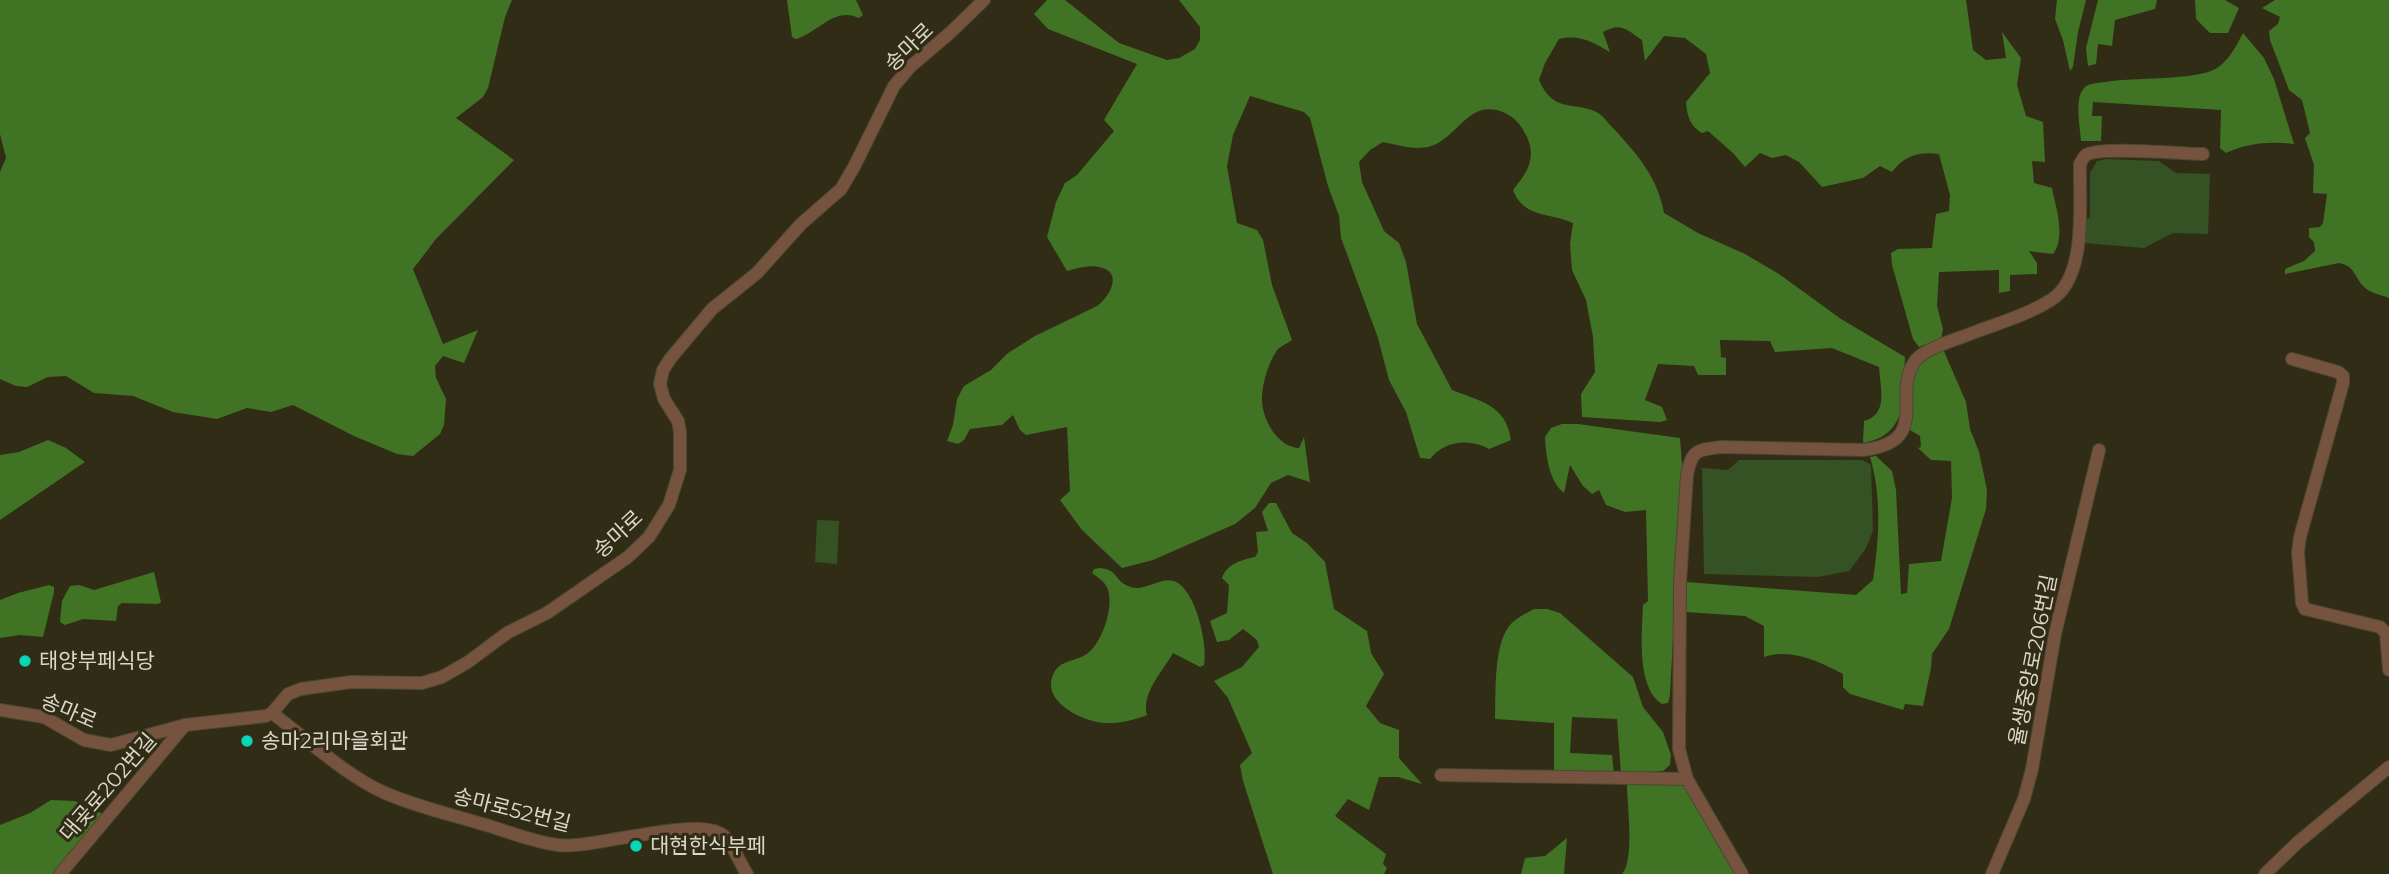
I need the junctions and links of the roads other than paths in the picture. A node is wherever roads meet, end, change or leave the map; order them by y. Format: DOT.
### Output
graph roads {
  1 [pos="984,0"];
  2 [pos="2203,154"];
  3 [pos="2292,359"];
  4 [pos="2099,450"];
  5 [pos="2389,670"];
  6 [pos="0,710"];
  7 [pos="272,713"];
  8 [pos="185,725"];
  9 [pos="2389,767"];
  10 [pos="1441,775"];
  11 [pos="1687,779"];
  12 [pos="60,874"];
  13 [pos="747,874"];
  14 [pos="1742,874"];
  15 [pos="1992,874"];
  16 [pos="2265,874"];
  1 -- 7 [label="street, 송마로"];
  2 -- 11 [label="street"];
  3 -- 5 [label="street"];
  4 -- 15 [label="street, 율생중앙로206번길"];
  6 -- 8 [label="street, 송마로"];
  7 -- 8 [label="street, 송마로"];
  7 -- 13 [label="street, 송마로52번길"];
  8 -- 12 [label="street, 대곶로202번길"];
  9 -- 16 [label="street"];
  10 -- 11 [label="street"];
  11 -- 14 [label="street"];
}
